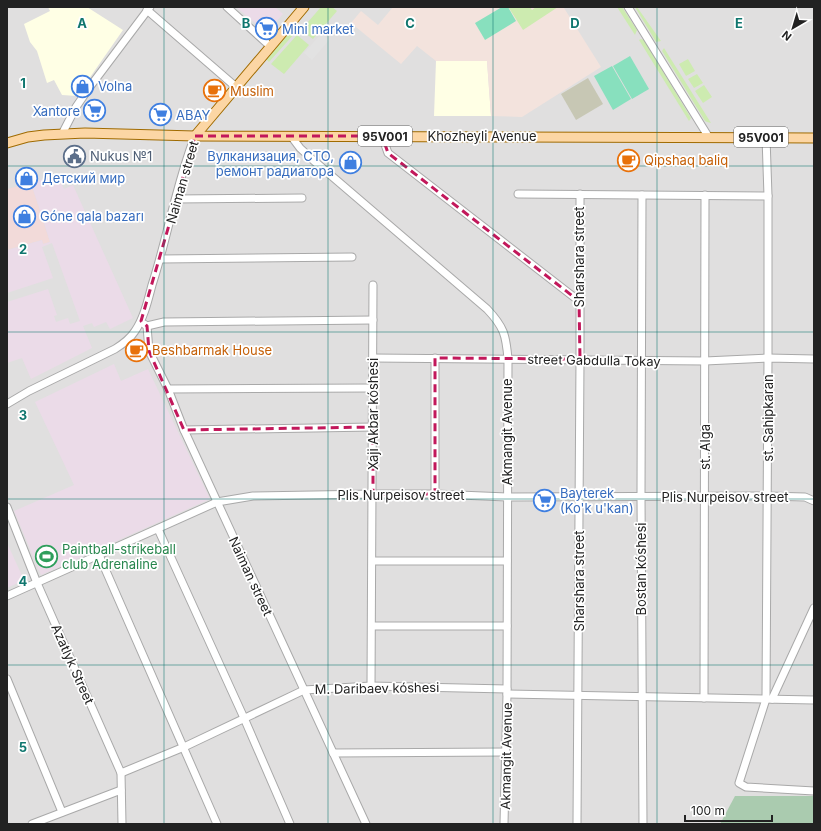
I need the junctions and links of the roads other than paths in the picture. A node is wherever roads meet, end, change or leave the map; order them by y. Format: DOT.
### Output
graph roads {
  1 [pos="227,7"];
  2 [pos="304,7"];
  3 [pos="628,7"];
  4 [pos="148,9"];
  5 [pos="271,47"];
  6 [pos="236,87"];
  7 [pos="62,134"];
  8 [pos="195,136"];
  9 [pos="291,136"];
  10 [pos="382,136"];
  11 [pos="708,136"];
  12 [pos="766,137"];
  13 [pos="814,138"];
  14 [pos="7,143"];
  15 [pos="518,194"];
  16 [pos="580,194"];
  17 [pos="642,195"];
  18 [pos="704,195"];
  19 [pos="768,196"];
  20 [pos="302,198"];
  21 [pos="176,199"];
  22 [pos="352,257"];
  23 [pos="160,259"];
  24 [pos="373,285"];
  25 [pos="579,301"];
  26 [pos="373,320"];
  27 [pos="144,324"];
  28 [pos="373,358"];
  29 [pos="436,358"];
  30 [pos="768,358"];
  31 [pos="508,359"];
  32 [pos="580,359"];
  33 [pos="814,359"];
  34 [pos="642,360"];
  35 [pos="705,361"];
  36 [pos="373,388"];
  37 [pos="168,389"];
  38 [pos="7,404"];
  39 [pos="373,427"];
  40 [pos="184,430"];
  41 [pos="373,494"];
  42 [pos="435,494"];
  43 [pos="579,496"];
  44 [pos="705,496"];
  45 [pos="767,496"];
  46 [pos="641,497"];
  47 [pos="507,498"];
  48 [pos="217,502"];
  49 [pos="814,502"];
  50 [pos="7,507"];
  51 [pos="158,529"];
  52 [pos="99,555"];
  53 [pos="372,561"];
  54 [pos="507,561"];
  55 [pos="37,583"];
  56 [pos="7,596"];
  57 [pos="814,608"];
  58 [pos="811,623"];
  59 [pos="372,626"];
  60 [pos="507,626"];
  61 [pos="7,679"];
  62 [pos="371,686"];
  63 [pos="304,690"];
  64 [pos="507,691"];
  65 [pos="578,695"];
  66 [pos="642,696"];
  67 [pos="704,698"];
  68 [pos="769,699"];
  69 [pos="814,700"];
  70 [pos="244,718"];
  71 [pos="184,746"];
  72 [pos="506,752"];
  73 [pos="333,753"];
  74 [pos="122,773"];
  75 [pos="122,790"];
  76 [pos="814,791"];
  77 [pos="62,812"];
  78 [pos="32,824"];
  79 [pos="122,824"];
  80 [pos="217,824"];
  81 [pos="290,824"];
  82 [pos="366,824"];
  83 [pos="504,824"];
  84 [pos="577,824"];
  85 [pos="643,824"];
  1 -- 5 [label="street"];
  2 -- 5 [label="main road, Naiman street"];
  3 -- 11 [label="street"];
  4 -- 6 [label="street"];
  4 -- 7 [label="street"];
  5 -- 6 [label="main road, Naiman street"];
  6 -- 8 [label="main road, Naiman street"];
  7 -- 8 [label="main road, Khozheyli Avenue / 95V001"];
  7 -- 14 [label="main road, Khozheyli Avenue / 95V001"];
  8 -- 9 [label="main road, Khozheyli Avenue / 95V001"];
  8 -- 21 [label="street, Naiman street"];
  9 -- 10 [label="main road, Khozheyli Avenue / 95V001"];
  9 -- 31 [label="street, Akmangit Avenue"];
  10 -- 11 [label="main road, Khozheyli Avenue / 95V001"];
  10 -- 25 [label="street"];
  11 -- 12 [label="main road, Khozheyli Avenue / 95V001"];
  12 -- 13 [label="main road, Khozheyli Avenue / 95V001"];
  12 -- 19 [label="street, st. Sahipkaran"];
  15 -- 16 [label="street"];
  16 -- 17 [label="street"];
  16 -- 25 [label="street, Sharshara street"];
  17 -- 18 [label="street"];
  17 -- 34 [label="street, Bostan kóshesi"];
  18 -- 19 [label="street"];
  18 -- 35 [label="street, st. Alga"];
  19 -- 30 [label="street, st. Sahipkaran"];
  20 -- 21 [label="street"];
  21 -- 23 [label="street, Naiman street"];
  22 -- 23 [label="street"];
  23 -- 27 [label="street, Naiman street"];
  24 -- 26 [label="street, Xaji Akbar kóshesi"];
  25 -- 32 [label="street, Sharshara street"];
  26 -- 27 [label="street"];
  26 -- 28 [label="street, Xaji Akbar kóshesi"];
  27 -- 37 [label="street, Naiman street"];
  27 -- 38 [label="street"];
  28 -- 29 [label="street, street Gabdulla Tokay"];
  28 -- 36 [label="street, Xaji Akbar kóshesi"];
  29 -- 31 [label="street, street Gabdulla Tokay"];
  29 -- 42 [label="street"];
  30 -- 33 [label="street, street Gabdulla Tokay"];
  30 -- 35 [label="street, street Gabdulla Tokay"];
  30 -- 45 [label="street, st. Sahipkaran"];
  31 -- 32 [label="street, street Gabdulla Tokay"];
  31 -- 47 [label="street, Akmangit Avenue"];
  32 -- 34 [label="street, street Gabdulla Tokay"];
  32 -- 43 [label="street, Sharshara street"];
  34 -- 35 [label="street, street Gabdulla Tokay"];
  34 -- 46 [label="street, Bostan kóshesi"];
  35 -- 44 [label="street, st. Alga"];
  36 -- 37 [label="street"];
  36 -- 39 [label="street, Xaji Akbar kóshesi"];
  37 -- 40 [label="street, Naiman street"];
  39 -- 40 [label="street"];
  39 -- 41 [label="street, Xaji Akbar kóshesi"];
  40 -- 48 [label="street, Naiman street"];
  41 -- 42 [label="street, Plis Nurpeisov street"];
  41 -- 48 [label="street, Plis Nurpeisov street"];
  41 -- 53 [label="street, Xaji Akbar kóshesi"];
  42 -- 47 [label="street, Plis Nurpeisov street"];
  43 -- 46 [label="street, Plis Nurpeisov street"];
  43 -- 47 [label="street, Plis Nurpeisov street"];
  43 -- 65 [label="street, Sharshara street"];
  44 -- 45 [label="street, Plis Nurpeisov street"];
  44 -- 46 [label="street, Plis Nurpeisov street"];
  44 -- 67 [label="street, st. Alga"];
  45 -- 49 [label="street, Plis Nurpeisov street"];
  45 -- 68 [label="street, st. Sahipkaran"];
  46 -- 66 [label="street, Bostan kóshesi"];
  47 -- 54 [label="street, Akmangit Avenue"];
  48 -- 51 [label="street, Plis Nurpeisov street"];
  48 -- 63 [label="street, Naiman street"];
  50 -- 55 [label="street, Azatlyk Street"];
  51 -- 52 [label="street, Plis Nurpeisov street"];
  51 -- 70 [label="street"];
  52 -- 55 [label="street, Plis Nurpeisov street"];
  52 -- 71 [label="street"];
  53 -- 54 [label="street"];
  53 -- 59 [label="street, Xaji Akbar kóshesi"];
  54 -- 60 [label="street, Akmangit Avenue"];
  55 -- 56 [label="street, Plis Nurpeisov street"];
  55 -- 74 [label="street, Azatlyk Street"];
  57 -- 58 [label="street"];
  58 -- 68 [label="street"];
  59 -- 60 [label="street"];
  59 -- 62 [label="street, Xaji Akbar kóshesi"];
  60 -- 64 [label="street, Akmangit Avenue"];
  61 -- 77 [label="street"];
  62 -- 63 [label="street, M. Daribaev kóshesi"];
  62 -- 64 [label="street, M. Daribaev kóshesi"];
  63 -- 70 [label="street, M. Daribaev kóshesi"];
  63 -- 73 [label="street, Naiman street"];
  64 -- 65 [label="street, M. Daribaev kóshesi"];
  64 -- 72 [label="street, Akmangit Avenue"];
  65 -- 66 [label="street, M. Daribaev kóshesi"];
  65 -- 84 [label="street, Sharshara street"];
  66 -- 67 [label="street, M. Daribaev kóshesi"];
  66 -- 85 [label="street, Bostan kóshesi"];
  67 -- 68 [label="street, M. Daribaev kóshesi"];
  68 -- 69 [label="street, M. Daribaev kóshesi"];
  68 -- 76 [label="street"];
  70 -- 71 [label="street, M. Daribaev kóshesi"];
  70 -- 81 [label="street"];
  71 -- 74 [label="street, M. Daribaev kóshesi"];
  71 -- 80 [label="street"];
  72 -- 73 [label="street"];
  72 -- 83 [label="street, Akmangit Avenue"];
  73 -- 82 [label="street, Naiman street"];
  74 -- 75 [label="street, Azatlyk Street"];
  75 -- 77 [label="street"];
  75 -- 79 [label="street, Azatlyk Street"];
  77 -- 78 [label="street"];
}
